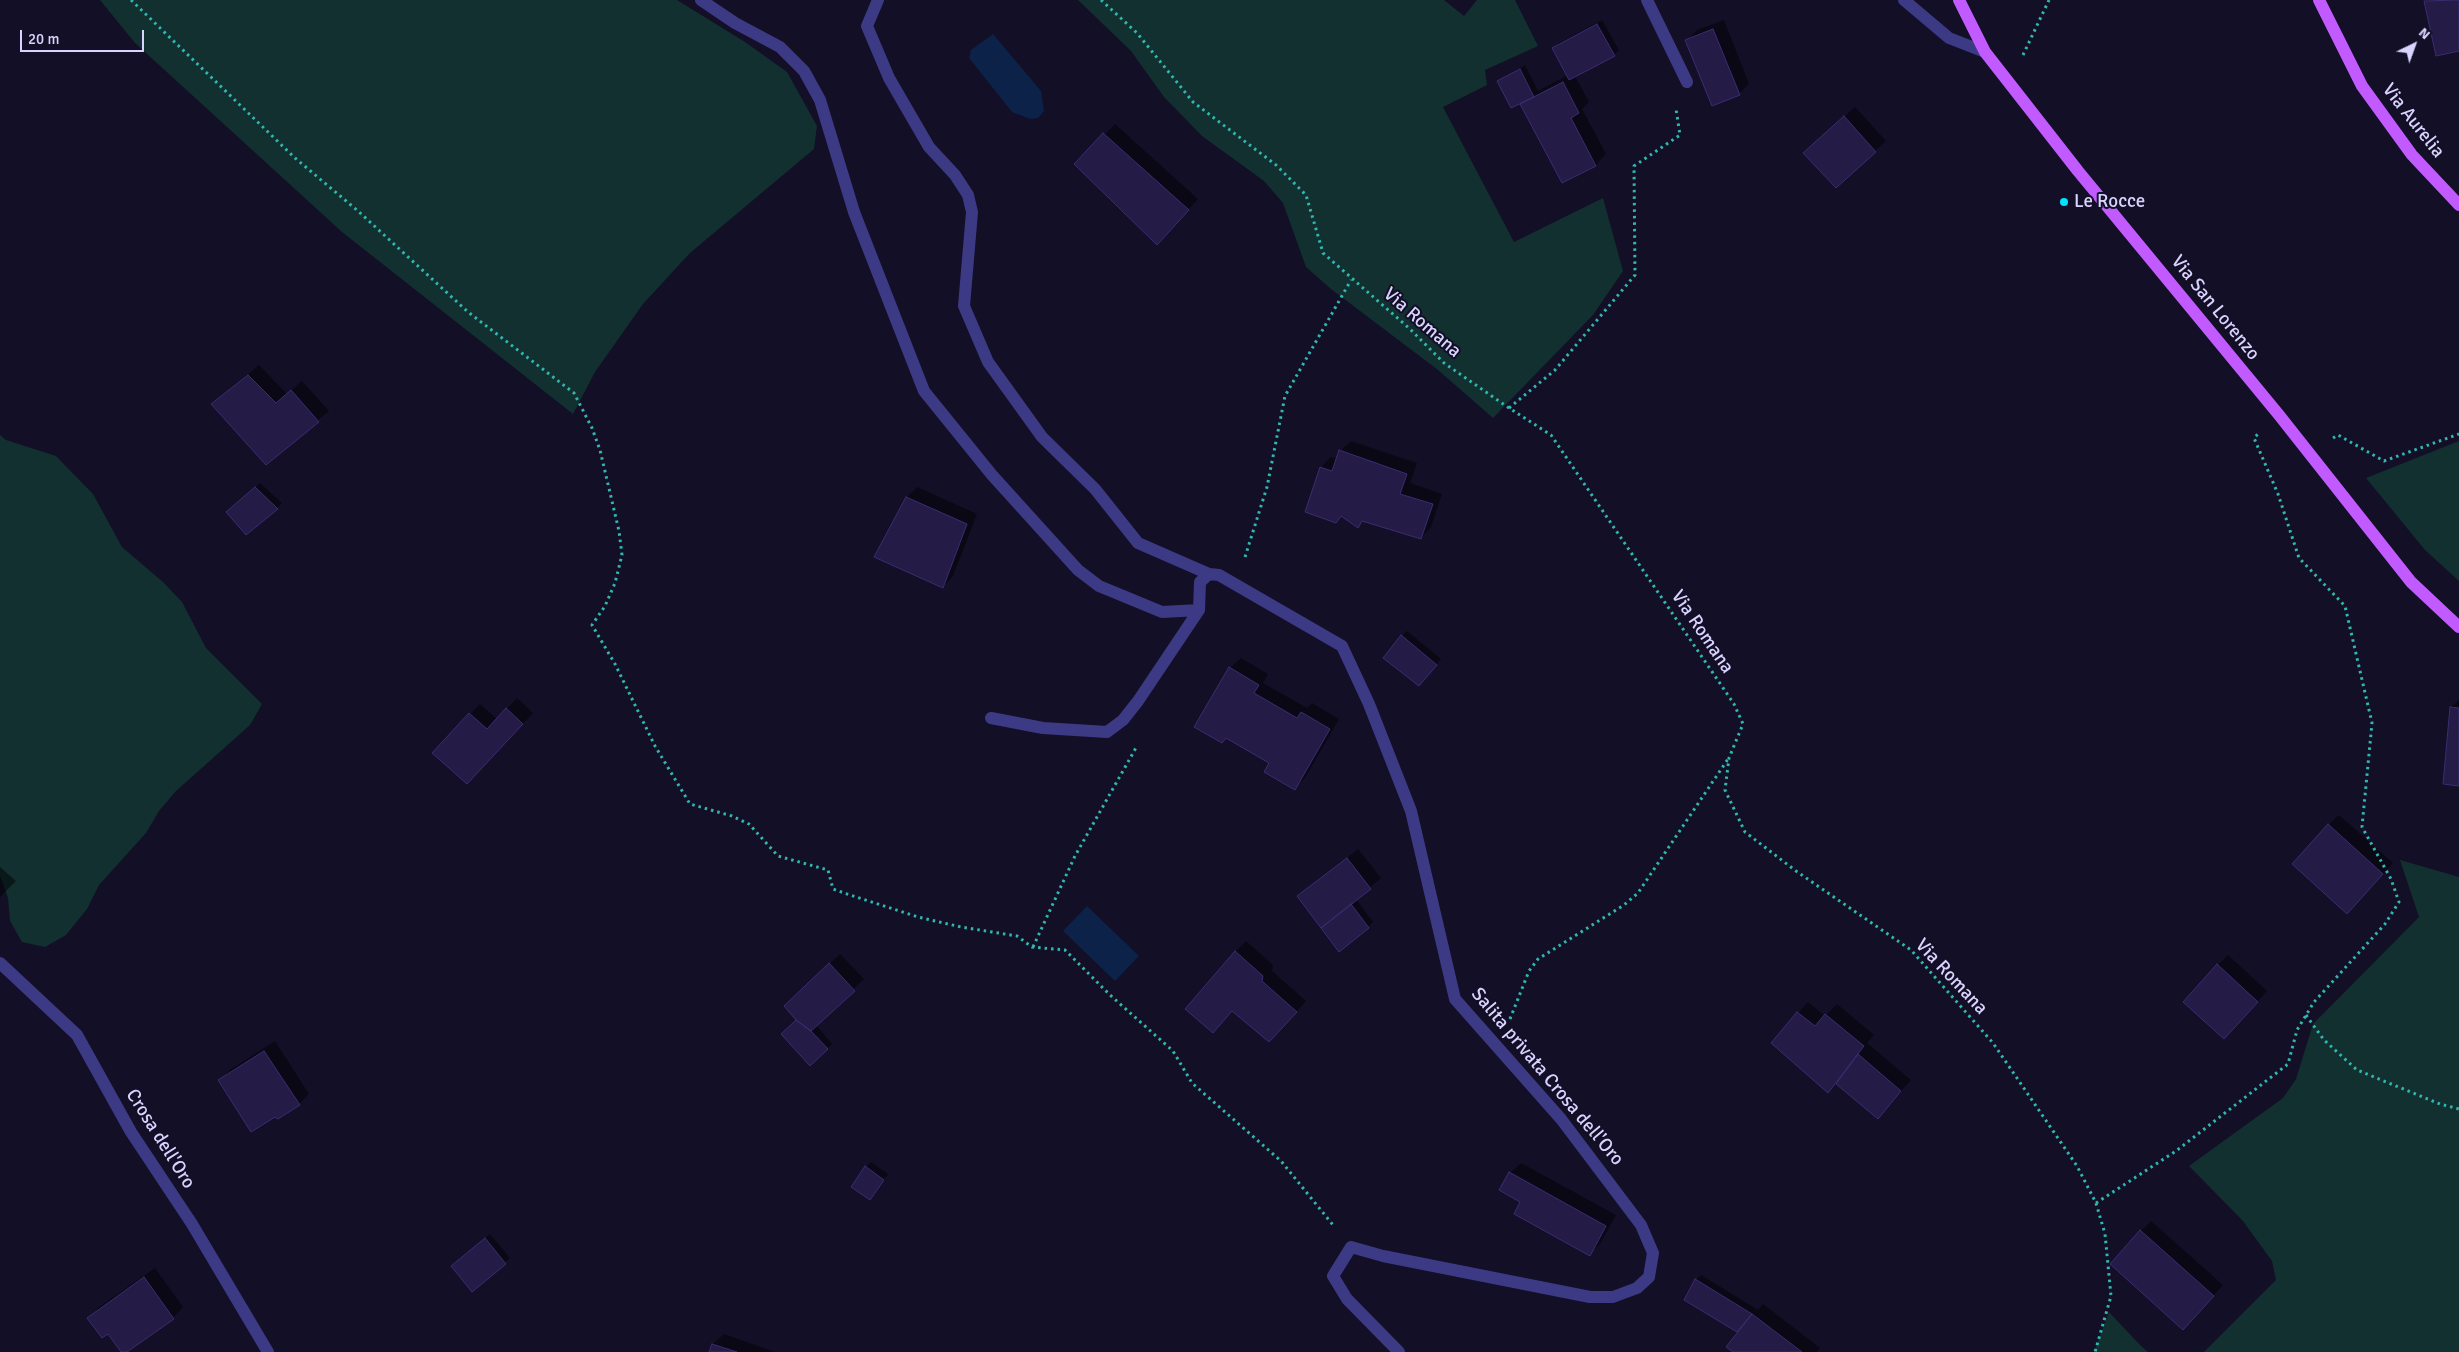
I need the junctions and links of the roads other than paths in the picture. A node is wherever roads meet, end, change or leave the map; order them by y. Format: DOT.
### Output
graph roads {
  1 [pos="701,0"];
  2 [pos="878,0"];
  3 [pos="1647,0"];
  4 [pos="1904,0"];
  5 [pos="1960,0"];
  6 [pos="2319,0"];
  7 [pos="1985,52"];
  8 [pos="1687,82"];
  9 [pos="2459,205"];
  10 [pos="1209,574"];
  11 [pos="1199,610"];
  12 [pos="2459,627"];
  13 [pos="991,718"];
  14 [pos="0,963"];
  15 [pos="268,1352"];
  16 [pos="1399,1352"];
  1 -- 11 [label="street"];
  2 -- 10 [label="street, Salita privata Crosa dell'Oro"];
  3 -- 8 [label="street"];
  4 -- 7 [label="street"];
  5 -- 7 [label="main road, Via San Lorenzo"];
  6 -- 9 [label="main road, Via Aurelia"];
  7 -- 12 [label="main road, Via San Lorenzo"];
  10 -- 11 [label="street"];
  10 -- 16 [label="street, Salita privata Crosa dell'Oro"];
  11 -- 13 [label="street"];
  14 -- 15 [label="street, Crosa dell'Oro"];
}
